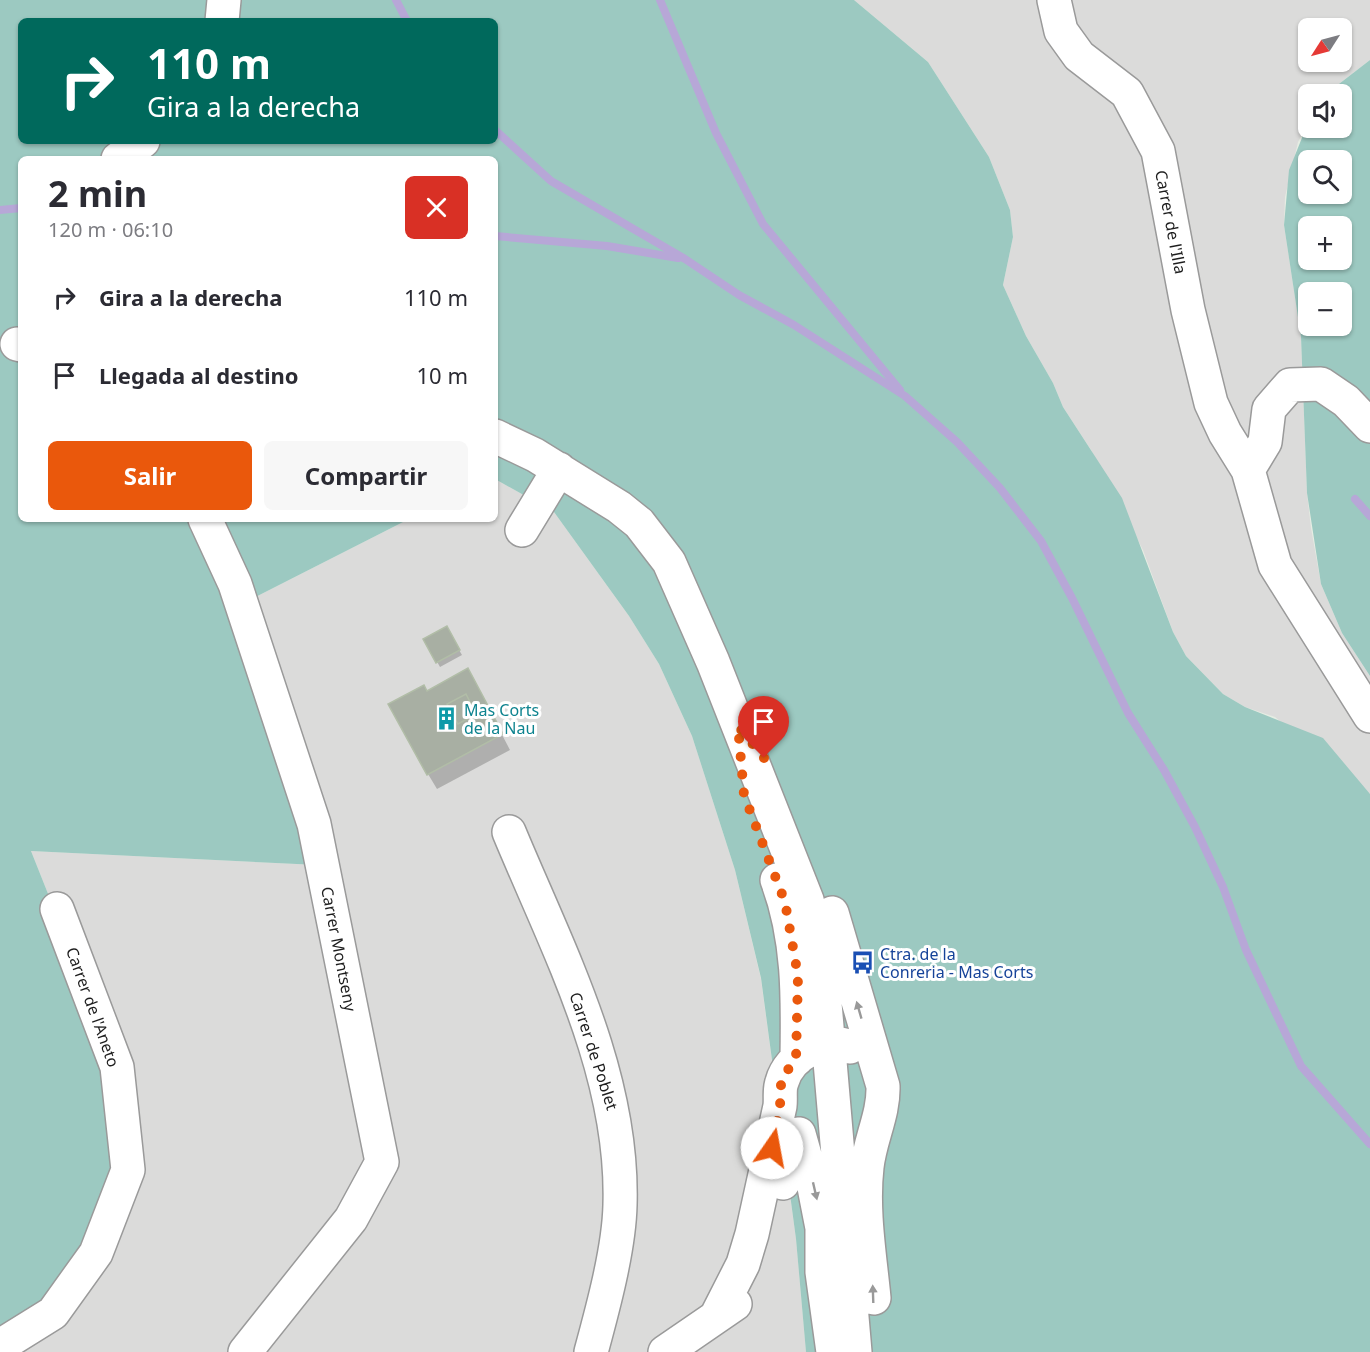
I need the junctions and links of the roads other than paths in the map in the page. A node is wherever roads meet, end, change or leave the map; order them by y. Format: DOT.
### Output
graph roads {
  1 [pos="224,0"];
  2 [pos="1054,0"];
  3 [pos="222,18"];
  4 [pos="139,144"];
  5 [pos="122,156"];
  6 [pos="1370,426"];
  7 [pos="498,437"];
  8 [pos="559,470"];
  9 [pos="1248,470"];
  10 [pos="206,522"];
  11 [pos="522,531"];
  12 [pos="1370,716"];
  13 [pos="738,726"];
  14 [pos="509,832"];
  15 [pos="57,909"];
  16 [pos="829,1044"];
  17 [pos="796,1059"];
  18 [pos="875,1067"];
  19 [pos="780,1106"];
  20 [pos="875,1125"];
  21 [pos="799,1134"];
  22 [pos="837,1143"];
  23 [pos="716,1317"];
  24 [pos="0,1346"];
  25 [pos="245,1352"];
  26 [pos="591,1352"];
  27 [pos="665,1352"];
  28 [pos="833,1352"];
  29 [pos="855,1352"];
  30 [pos="870,1352"];
  1 -- 3 [label="street"];
  2 -- 9 [label="street, Carrer de l'Illa"];
  4 -- 5 [label="street"];
  6 -- 9 [label="street"];
  7 -- 8 [label="street"];
  8 -- 11 [label="street"];
  8 -- 13 [label="street"];
  9 -- 12 [label="street, Carrer de l'Illa"];
  10 -- 25 [label="street, Carrer Montseny"];
  13 -- 16 [label="street"];
  13 -- 17 [label="street"];
  18 -- 13 [label="street, one-way"];
  14 -- 26 [label="street, Carrer de Poblet"];
  15 -- 24 [label="street, Carrer de l'Aneto"];
  16 -- 17 [label="street"];
  16 -- 18 [label="street"];
  16 -- 22 [label="street"];
  17 -- 19 [label="street"];
  18 -- 20 [label="street"];
  19 -- 21 [label="street"];
  19 -- 23 [label="street"];
  20 -- 22 [label="street"];
  30 -- 20 [label="street, one-way"];
  21 -- 22 [label="street"];
  21 -- 23 [label="street"];
  21 -- 28 [label="street, one-way"];
  22 -- 29 [label="street"];
  23 -- 27 [label="street"];
}
